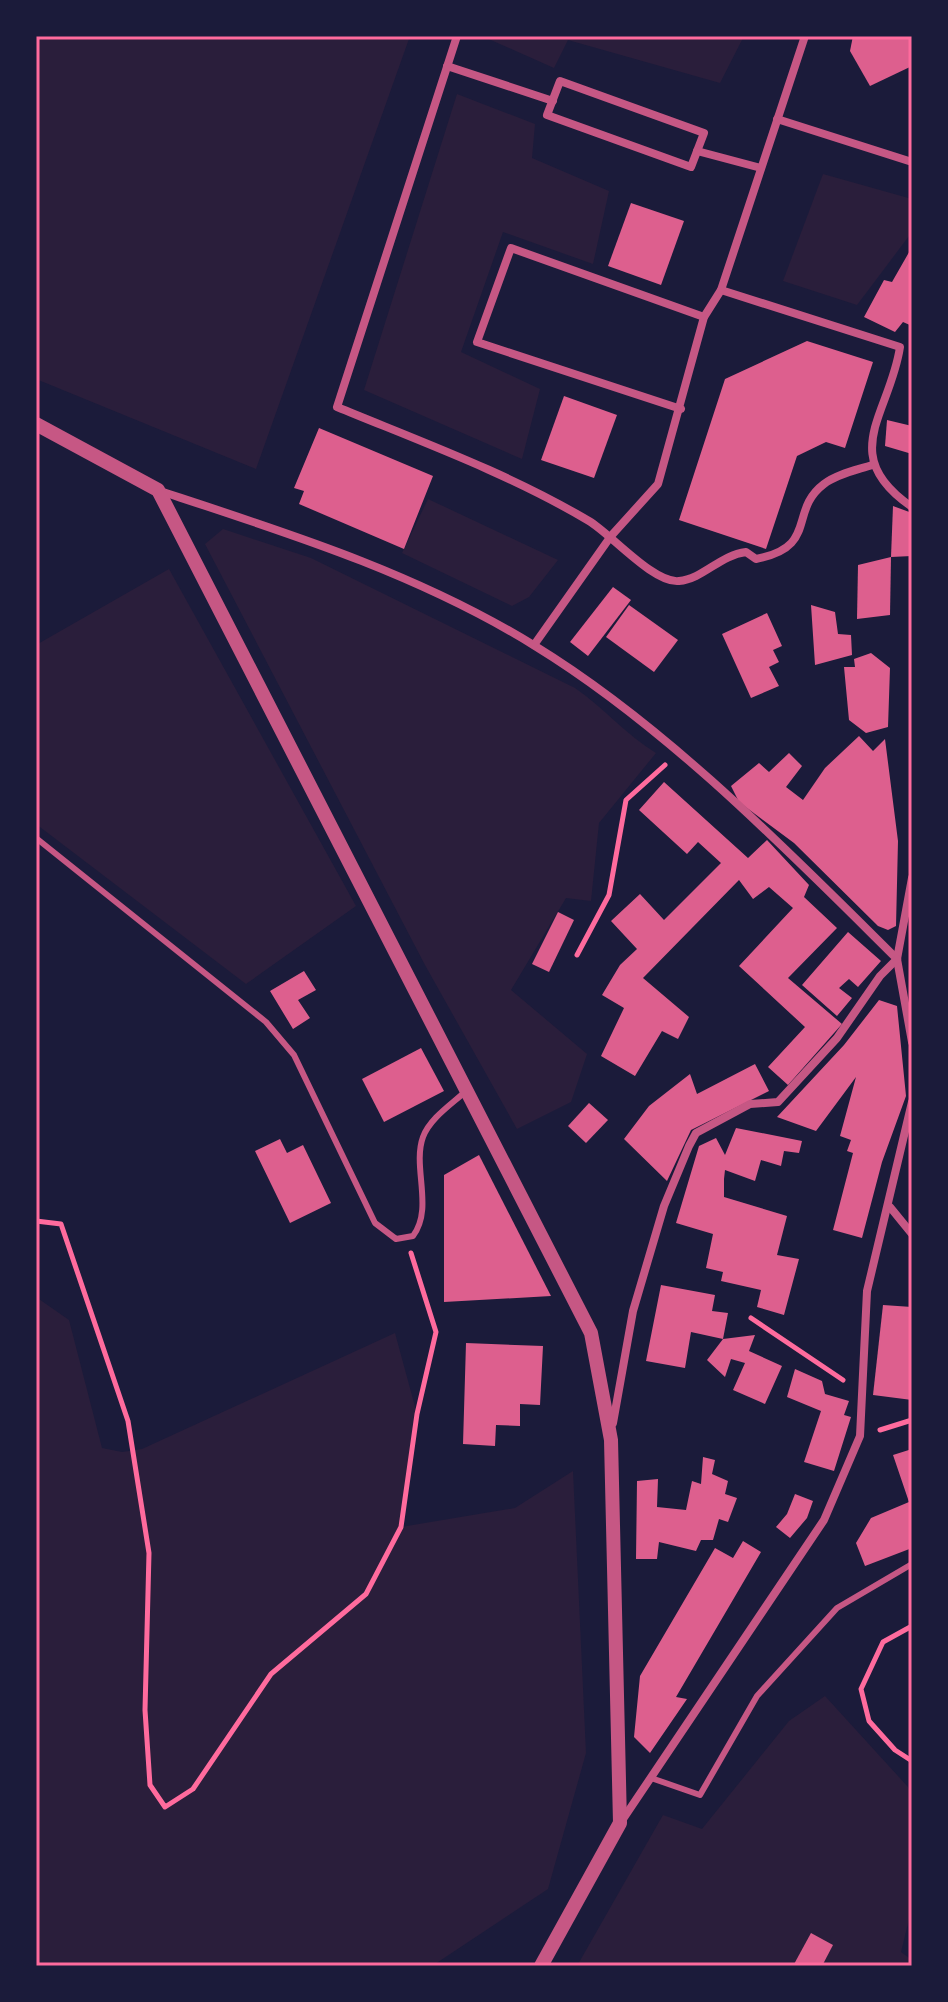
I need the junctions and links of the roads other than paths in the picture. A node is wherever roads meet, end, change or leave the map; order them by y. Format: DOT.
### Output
graph roads {
  1 [pos="457,36"];
  2 [pos="805,36"];
  3 [pos="447,66"];
  4 [pos="553,101"];
  5 [pos="777,119"];
  6 [pos="697,151"];
  7 [pos="912,162"];
  8 [pos="761,168"];
  9 [pos="721,290"];
  10 [pos="704,317"];
  11 [pos="681,409"];
  12 [pos="36,424"];
  13 [pos="872,465"];
  14 [pos="158,490"];
  15 [pos="912,507"];
  16 [pos="611,536"];
  17 [pos="534,645"];
  18 [pos="36,838"];
  19 [pos="912,878"];
  20 [pos="897,959"];
  21 [pos="912,1042"];
  22 [pos="466,1091"];
  23 [pos="912,1102"];
  24 [pos="890,1207"];
  25 [pos="912,1234"];
  26 [pos="611,1440"];
  27 [pos="912,1564"];
  28 [pos="651,1778"];
  29 [pos="620,1823"];
  30 [pos="541,1966"];
  1 -- 3 [label="street"];
  2 -- 5 [label="street"];
  3 -- 4 [label="street"];
  3 -- 16 [label="street"];
  4 -- 6 [label="street"];
  4 -- 6 [label="street"];
  5 -- 7 [label="street"];
  5 -- 8 [label="street"];
  6 -- 8 [label="street"];
  8 -- 9 [label="street"];
  9 -- 10 [label="street"];
  9 -- 13 [label="street"];
  10 -- 11 [label="street"];
  10 -- 11 [label="street"];
  11 -- 16 [label="street"];
  12 -- 14 [label="street"];
  13 -- 15 [label="street"];
  13 -- 16 [label="street"];
  14 -- 17 [label="street"];
  14 -- 22 [label="street"];
  16 -- 17 [label="street"];
  17 -- 20 [label="street"];
  18 -- 22 [label="lane"];
  19 -- 20 [label="street"];
  20 -- 21 [label="street"];
  20 -- 26 [label="street"];
  22 -- 26 [label="street"];
  23 -- 24 [label="street"];
  24 -- 25 [label="street"];
  24 -- 28 [label="street"];
  26 -- 29 [label="street"];
  27 -- 28 [label="lane"];
  28 -- 29 [label="street"];
  29 -- 30 [label="street"];
}
